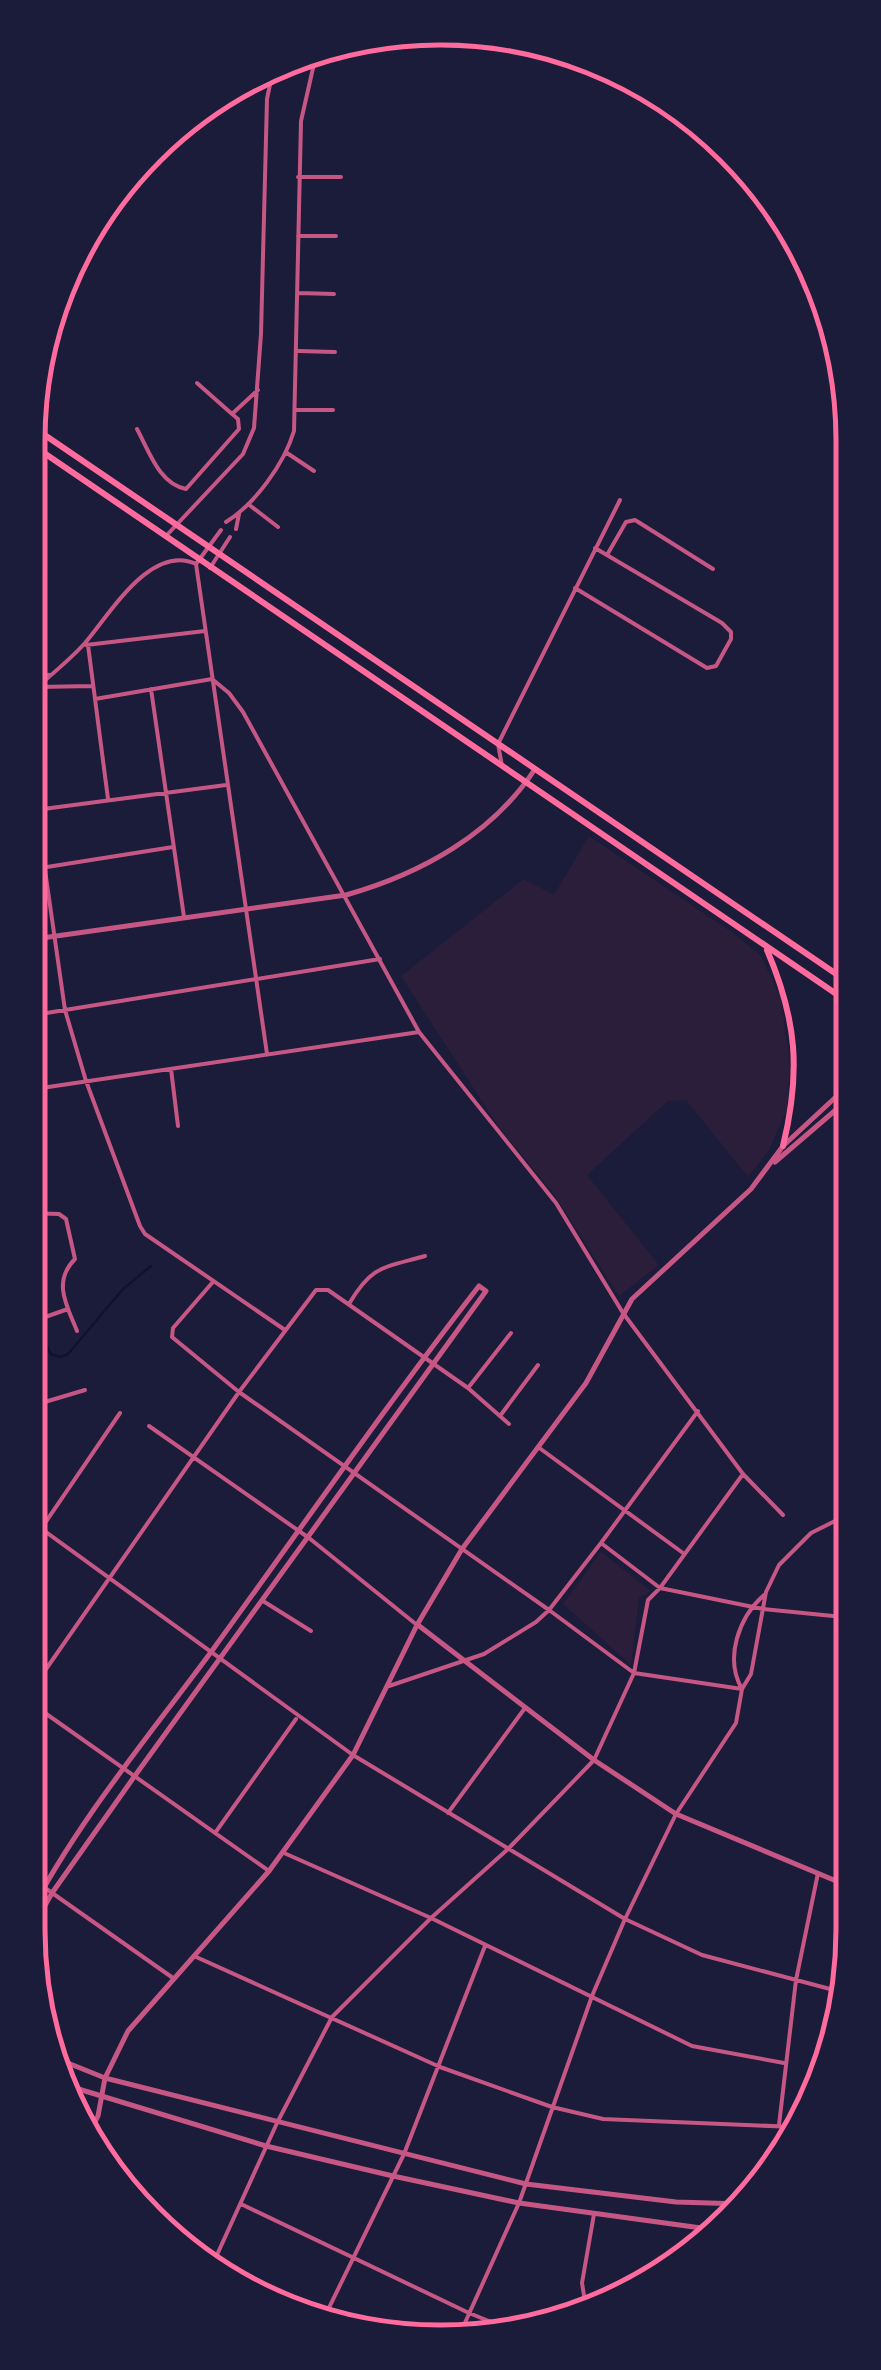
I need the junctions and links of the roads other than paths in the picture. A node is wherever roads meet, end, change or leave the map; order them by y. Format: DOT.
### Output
graph roads {
  1 [pos="314,66"];
  2 [pos="270,84"];
  3 [pos="298,177"];
  4 [pos="341,177"];
  5 [pos="298,236"];
  6 [pos="336,236"];
  7 [pos="298,293"];
  8 [pos="334,294"];
  9 [pos="298,352"];
  10 [pos="335,352"];
  11 [pos="197,383"];
  12 [pos="258,390"];
  13 [pos="296,410"];
  14 [pos="333,410"];
  15 [pos="232,414"];
  16 [pos="137,429"];
  17 [pos="45,434"];
  18 [pos="287,453"];
  19 [pos="45,454"];
  20 [pos="314,471"];
  21 [pos="620,500"];
  22 [pos="248,504"];
  23 [pos="239,514"];
  24 [pos="226,522"];
  25 [pos="175,524"];
  26 [pos="278,527"];
  27 [pos="236,529"];
  28 [pos="220,530"];
  29 [pos="165,536"];
  30 [pos="230,537"];
  31 [pos="208,547"];
  32 [pos="596,548"];
  33 [pos="218,555"];
  34 [pos="608,555"];
  35 [pos="197,562"];
  36 [pos="210,568"];
  37 [pos="712,569"];
  38 [pos="575,588"];
  39 [pos="205,631"];
  40 [pos="86,645"];
  41 [pos="45,675"];
  42 [pos="51,675"];
  43 [pos="212,678"];
  44 [pos="45,680"];
  45 [pos="93,686"];
  46 [pos="45,687"];
  47 [pos="151,689"];
  48 [pos="94,698"];
  49 [pos="498,744"];
  50 [pos="502,767"];
  51 [pos="534,769"];
  52 [pos="525,783"];
  53 [pos="226,785"];
  54 [pos="166,793"];
  55 [pos="108,801"];
  56 [pos="45,809"];
  57 [pos="174,847"];
  58 [pos="45,868"];
  59 [pos="346,895"];
  60 [pos="245,910"];
  61 [pos="184,917"];
  62 [pos="55,936"];
  63 [pos="45,937"];
  64 [pos="767,949"];
  65 [pos="380,959"];
  66 [pos="836,974"];
  67 [pos="254,980"];
  68 [pos="836,994"];
  69 [pos="65,1010"];
  70 [pos="45,1013"];
  71 [pos="419,1032"];
  72 [pos="267,1054"];
  73 [pos="171,1069"];
  74 [pos="86,1082"];
  75 [pos="45,1088"];
  76 [pos="836,1101"];
  77 [pos="836,1102"];
  78 [pos="178,1126"];
  79 [pos="783,1146"];
  80 [pos="773,1163"];
  81 [pos="45,1214"];
  82 [pos="425,1256"];
  83 [pos="212,1282"];
  84 [pos="348,1305"];
  85 [pos="68,1309"];
  86 [pos="623,1313"];
  87 [pos="45,1315"];
  88 [pos="285,1330"];
  89 [pos="76,1332"];
  90 [pos="511,1334"];
  91 [pos="424,1357"];
  92 [pos="433,1363"];
  93 [pos="538,1365"];
  94 [pos="468,1388"];
  95 [pos="85,1390"];
  96 [pos="239,1392"];
  97 [pos="45,1402"];
  98 [pos="698,1411"];
  99 [pos="120,1414"];
  100 [pos="500,1416"];
  101 [pos="509,1424"];
  102 [pos="150,1426"];
  103 [pos="538,1447"];
  104 [pos="195,1458"];
  105 [pos="344,1468"];
  106 [pos="352,1474"];
  107 [pos="743,1474"];
  108 [pos="622,1512"];
  109 [pos="783,1515"];
  110 [pos="836,1520"];
  111 [pos="45,1523"];
  112 [pos="299,1532"];
  113 [pos="45,1534"];
  114 [pos="308,1538"];
  115 [pos="601,1543"];
  116 [pos="462,1549"];
  117 [pos="684,1554"];
  118 [pos="108,1580"];
  119 [pos="660,1588"];
  120 [pos="766,1592"];
  121 [pos="263,1601"];
  122 [pos="751,1606"];
  123 [pos="763,1608"];
  124 [pos="550,1610"];
  125 [pos="836,1616"];
  126 [pos="417,1625"];
  127 [pos="311,1631"];
  128 [pos="210,1654"];
  129 [pos="220,1661"];
  130 [pos="465,1662"];
  131 [pos="45,1673"];
  132 [pos="634,1673"];
  133 [pos="389,1686"];
  134 [pos="742,1689"];
  135 [pos="524,1708"];
  136 [pos="45,1711"];
  137 [pos="297,1717"];
  138 [pos="353,1755"];
  139 [pos="594,1760"];
  140 [pos="124,1770"];
  141 [pos="134,1777"];
  142 [pos="448,1813"];
  143 [pos="676,1814"];
  144 [pos="215,1834"];
  145 [pos="508,1848"];
  146 [pos="284,1854"];
  147 [pos="269,1872"];
  148 [pos="818,1873"];
  149 [pos="836,1880"];
  150 [pos="45,1884"];
  151 [pos="45,1888"];
  152 [pos="52,1893"];
  153 [pos="45,1906"];
  154 [pos="431,1918"];
  155 [pos="624,1919"];
  156 [pos="486,1946"];
  157 [pos="194,1956"];
  158 [pos="173,1978"];
  159 [pos="796,1980"];
  160 [pos="831,1989"];
  161 [pos="592,1996"];
  162 [pos="332,2017"];
  163 [pos="68,2063"];
  164 [pos="784,2063"];
  165 [pos="440,2067"];
  166 [pos="105,2078"];
  167 [pos="79,2089"];
  168 [pos="101,2096"];
  169 [pos="552,2107"];
  170 [pos="95,2122"];
  171 [pos="277,2123"];
  172 [pos="778,2126"];
  173 [pos="783,2127"];
  174 [pos="266,2146"];
  175 [pos="404,2154"];
  176 [pos="393,2176"];
  177 [pos="526,2184"];
  178 [pos="519,2203"];
  179 [pos="725,2203"];
  180 [pos="241,2204"];
  181 [pos="594,2214"];
  182 [pos="700,2228"];
  183 [pos="217,2255"];
  184 [pos="352,2256"];
  185 [pos="584,2298"];
  186 [pos="328,2309"];
  187 [pos="469,2313"];
  188 [pos="491,2322"];
  189 [pos="464,2324"];
  1 -- 3 [label="street"];
  2 -- 12 [label="street"];
  3 -- 4 [label="street"];
  3 -- 5 [label="street"];
  5 -- 6 [label="street"];
  5 -- 7 [label="street"];
  7 -- 8 [label="street"];
  7 -- 9 [label="street"];
  9 -- 10 [label="street"];
  9 -- 13 [label="street"];
  11 -- 15 [label="street"];
  12 -- 15 [label="street"];
  12 -- 25 [label="street"];
  13 -- 14 [label="street"];
  13 -- 18 [label="street"];
  15 -- 16 [label="street"];
  17 -- 25 [label="main road"];
  18 -- 20 [label="street"];
  18 -- 22 [label="street"];
  19 -- 29 [label="main road"];
  21 -- 32 [label="street"];
  22 -- 23 [label="street"];
  22 -- 26 [label="street"];
  23 -- 24 [label="street"];
  23 -- 27 [label="street"];
  25 -- 29 [label="street"];
  25 -- 31 [label="main road"];
  28 -- 31 [label="street"];
  29 -- 35 [label="main road"];
  30 -- 33 [label="street"];
  31 -- 33 [label="main road"];
  31 -- 35 [label="street"];
  32 -- 34 [label="street"];
  32 -- 38 [label="street"];
  33 -- 36 [label="street"];
  33 -- 49 [label="main road"];
  34 -- 37 [label="street"];
  34 -- 38 [label="street"];
  35 -- 36 [label="main road"];
  35 -- 39 [label="street"];
  35 -- 40 [label="street"];
  36 -- 50 [label="main road"];
  38 -- 49 [label="street"];
  39 -- 40 [label="street"];
  39 -- 43 [label="street"];
  40 -- 42 [label="street"];
  40 -- 45 [label="street"];
  41 -- 42 [label="street"];
  42 -- 44 [label="street"];
  43 -- 47 [label="street"];
  43 -- 53 [label="street"];
  43 -- 59 [label="street"];
  45 -- 46 [label="street"];
  45 -- 48 [label="street"];
  47 -- 48 [label="street"];
  47 -- 54 [label="street"];
  48 -- 55 [label="street"];
  49 -- 50 [label="street"];
  49 -- 51 [label="main road"];
  50 -- 52 [label="main road"];
  51 -- 52 [label="street"];
  51 -- 66 [label="main road"];
  52 -- 59 [label="street"];
  52 -- 64 [label="main road"];
  53 -- 54 [label="street"];
  53 -- 60 [label="street"];
  54 -- 55 [label="street"];
  54 -- 57 [label="street"];
  55 -- 56 [label="street"];
  57 -- 58 [label="street"];
  57 -- 61 [label="street"];
  58 -- 62 [label="street"];
  59 -- 60 [label="street"];
  59 -- 65 [label="street"];
  60 -- 61 [label="street"];
  60 -- 67 [label="street"];
  61 -- 62 [label="street"];
  62 -- 63 [label="street"];
  62 -- 69 [label="street"];
  64 -- 68 [label="main road"];
  64 -- 79 [label="main road"];
  65 -- 67 [label="street"];
  65 -- 71 [label="street"];
  67 -- 69 [label="street"];
  67 -- 72 [label="street"];
  69 -- 70 [label="street"];
  69 -- 74 [label="street"];
  71 -- 72 [label="street"];
  71 -- 86 [label="street"];
  72 -- 73 [label="street"];
  73 -- 74 [label="street"];
  73 -- 78 [label="street"];
  74 -- 75 [label="street"];
  74 -- 83 [label="street"];
  76 -- 79 [label="street"];
  77 -- 80 [label="street"];
  79 -- 80 [label="street"];
  80 -- 86 [label="street"];
  81 -- 85 [label="street"];
  82 -- 84 [label="street"];
  83 -- 88 [label="street"];
  83 -- 96 [label="street"];
  84 -- 88 [label="street"];
  84 -- 91 [label="street"];
  85 -- 87 [label="street"];
  85 -- 89 [label="street"];
  86 -- 98 [label="street"];
  86 -- 103 [label="street"];
  88 -- 96 [label="street"];
  90 -- 94 [label="street"];
  91 -- 92 [label="street"];
  91 -- 92 [label="street"];
  91 -- 105 [label="street"];
  92 -- 94 [label="street"];
  92 -- 106 [label="street"];
  93 -- 100 [label="street"];
  94 -- 100 [label="street"];
  95 -- 97 [label="street"];
  96 -- 104 [label="street"];
  96 -- 105 [label="street"];
  98 -- 107 [label="street"];
  98 -- 108 [label="street"];
  99 -- 111 [label="street"];
  100 -- 101 [label="street"];
  102 -- 104 [label="street"];
  103 -- 108 [label="street"];
  103 -- 116 [label="street"];
  104 -- 112 [label="street"];
  104 -- 118 [label="street"];
  105 -- 106 [label="street"];
  105 -- 112 [label="street"];
  106 -- 114 [label="street"];
  106 -- 116 [label="street"];
  107 -- 109 [label="street"];
  107 -- 117 [label="street"];
  108 -- 115 [label="street"];
  108 -- 117 [label="street"];
  110 -- 120 [label="street"];
  112 -- 114 [label="street"];
  112 -- 128 [label="street"];
  113 -- 118 [label="street"];
  114 -- 121 [label="street"];
  114 -- 126 [label="street"];
  115 -- 119 [label="street"];
  115 -- 124 [label="street"];
  116 -- 124 [label="street"];
  116 -- 126 [label="street"];
  117 -- 119 [label="street"];
  118 -- 128 [label="street"];
  118 -- 131 [label="street"];
  119 -- 122 [label="street"];
  119 -- 132 [label="street"];
  120 -- 122 [label="street"];
  120 -- 123 [label="street"];
  121 -- 127 [label="street"];
  121 -- 129 [label="street"];
  122 -- 123 [label="street"];
  122 -- 134 [label="street"];
  123 -- 125 [label="street"];
  123 -- 134 [label="street"];
  124 -- 130 [label="street"];
  124 -- 132 [label="street"];
  126 -- 130 [label="street"];
  126 -- 133 [label="street"];
  128 -- 129 [label="street"];
  128 -- 140 [label="street"];
  129 -- 137 [label="street"];
  129 -- 141 [label="street"];
  130 -- 133 [label="street"];
  130 -- 135 [label="street"];
  132 -- 134 [label="street"];
  132 -- 139 [label="street"];
  133 -- 138 [label="street"];
  134 -- 143 [label="street"];
  135 -- 139 [label="street"];
  135 -- 142 [label="street"];
  136 -- 140 [label="street"];
  137 -- 138 [label="street"];
  137 -- 144 [label="street"];
  138 -- 142 [label="street"];
  138 -- 146 [label="street"];
  139 -- 143 [label="street"];
  139 -- 145 [label="street"];
  140 -- 141 [label="street"];
  140 -- 150 [label="street"];
  141 -- 144 [label="street"];
  141 -- 152 [label="street"];
  142 -- 145 [label="street"];
  143 -- 148 [label="street"];
  143 -- 155 [label="street"];
  144 -- 147 [label="street"];
  145 -- 154 [label="street"];
  145 -- 155 [label="street"];
  146 -- 147 [label="street"];
  146 -- 154 [label="street"];
  147 -- 157 [label="street"];
  148 -- 149 [label="street"];
  148 -- 159 [label="street"];
  151 -- 152 [label="street"];
  152 -- 153 [label="street"];
  152 -- 158 [label="street"];
  154 -- 156 [label="street"];
  154 -- 162 [label="street"];
  155 -- 159 [label="street"];
  155 -- 161 [label="street"];
  156 -- 161 [label="street"];
  156 -- 165 [label="street"];
  157 -- 158 [label="street"];
  157 -- 162 [label="street"];
  158 -- 166 [label="street"];
  159 -- 160 [label="street"];
  159 -- 164 [label="street"];
  161 -- 164 [label="street"];
  161 -- 169 [label="street"];
  162 -- 165 [label="street"];
  162 -- 171 [label="street"];
  163 -- 166 [label="street"];
  164 -- 172 [label="street"];
  165 -- 169 [label="street"];
  165 -- 175 [label="street"];
  166 -- 168 [label="street"];
  166 -- 171 [label="street"];
  167 -- 168 [label="street"];
  168 -- 170 [label="street"];
  168 -- 174 [label="street"];
  169 -- 172 [label="street"];
  169 -- 177 [label="street"];
  171 -- 174 [label="street"];
  171 -- 175 [label="street"];
  172 -- 173 [label="street"];
  174 -- 176 [label="street"];
  174 -- 180 [label="street"];
  175 -- 176 [label="street"];
  175 -- 177 [label="street"];
  176 -- 178 [label="street"];
  176 -- 184 [label="street"];
  177 -- 178 [label="street"];
  177 -- 179 [label="street"];
  178 -- 181 [label="street"];
  178 -- 187 [label="street"];
  180 -- 183 [label="street"];
  180 -- 184 [label="street"];
  181 -- 182 [label="street"];
  181 -- 185 [label="street"];
  184 -- 186 [label="street"];
  184 -- 187 [label="street"];
  187 -- 188 [label="street"];
  187 -- 189 [label="street"];
}
